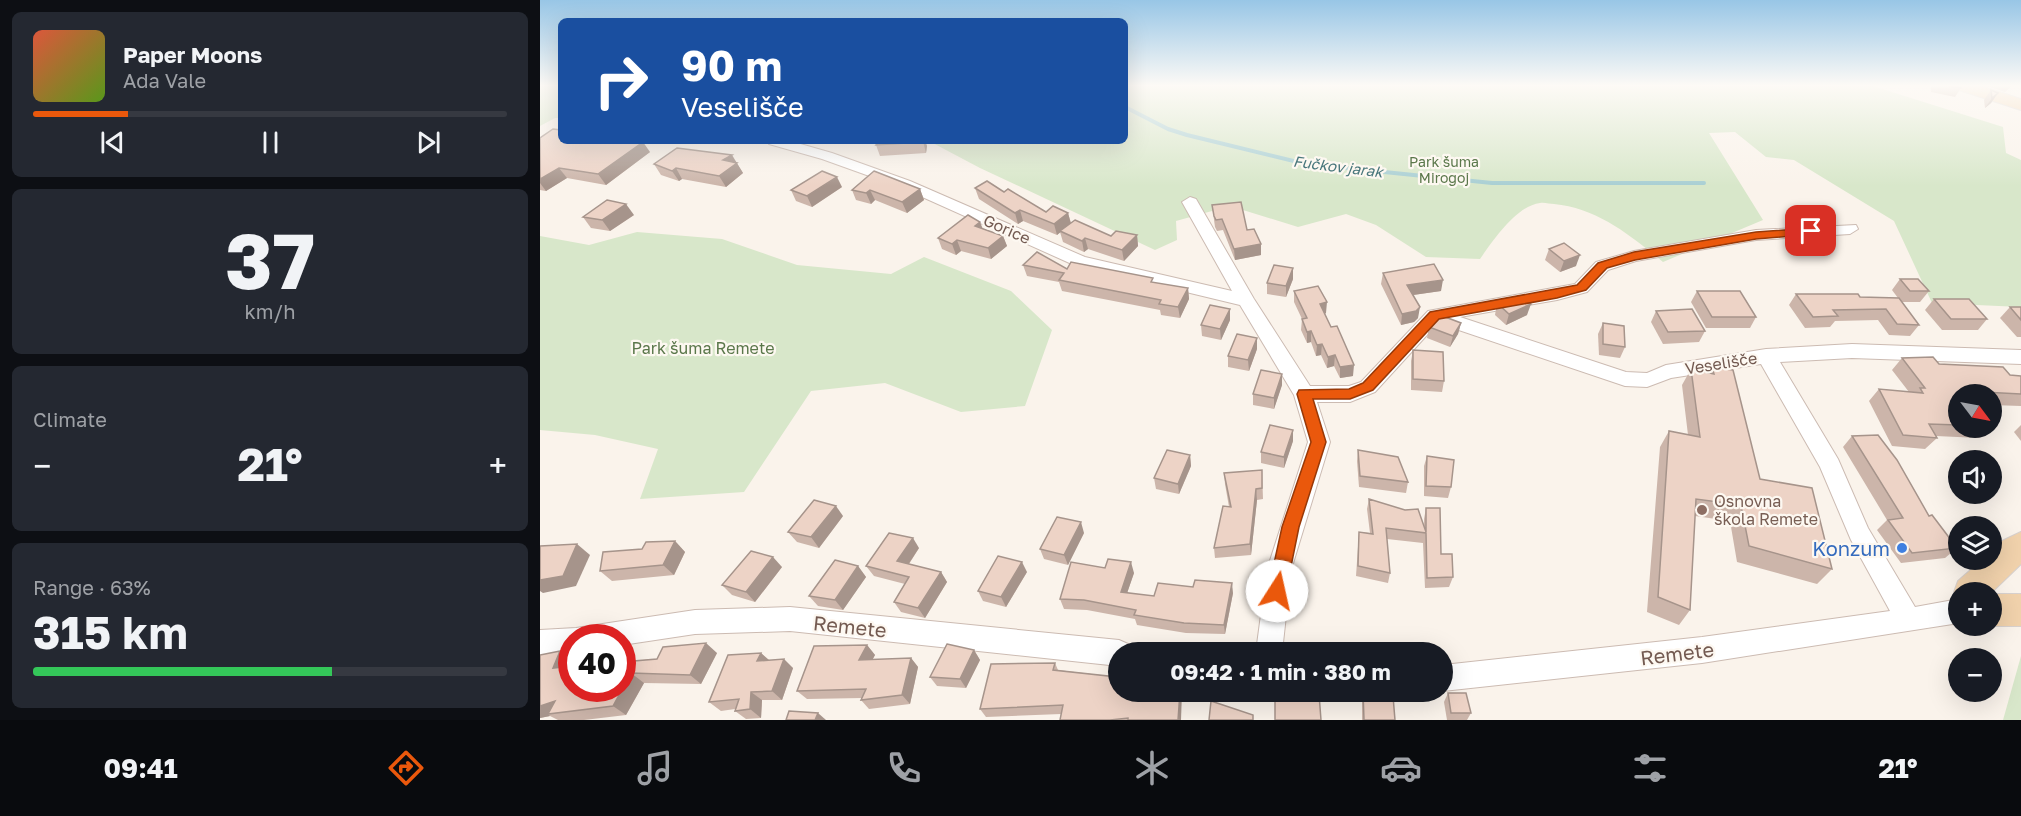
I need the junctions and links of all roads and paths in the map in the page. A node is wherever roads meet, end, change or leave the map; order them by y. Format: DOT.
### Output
graph roads {
  1 [pos="785,144"];
  2 [pos="1190,202"];
  3 [pos="1851,229"];
  4 [pos="1246,300"];
  5 [pos="1435,315"];
  6 [pos="1766,356"];
  7 [pos="2021,357"];
  8 [pos="1304,394"];
  9 [pos="2021,546"];
  10 [pos="1980,582"];
  11 [pos="2002,610"];
  12 [pos="2021,610"];
  13 [pos="1948,613"];
  14 [pos="1909,620"];
  15 [pos="636,630"];
  16 [pos="558,641"];
  17 [pos="1270,642"];
  18 [pos="540,643"];
  19 [pos="1108,652"];
  20 [pos="1453,677"];
  1 -- 4 [label="street, Gorice"];
  2 -- 4 [label="street"];
  3 -- 5 [label="street"];
  4 -- 8 [label="street"];
  5 -- 6 [label="street, Veselišče"];
  5 -- 8 [label="street"];
  6 -- 7 [label="street, Veselišče"];
  6 -- 14 [label="street"];
  8 -- 17 [label="street"];
  9 -- 10 [label="main road"];
  11 -- 12 [label="main road"];
  13 -- 14 [label="street, Remete"];
  14 -- 20 [label="street, Remete"];
  15 -- 19 [label="street, Remete"];
  16 -- 18 [label="street"];
}
